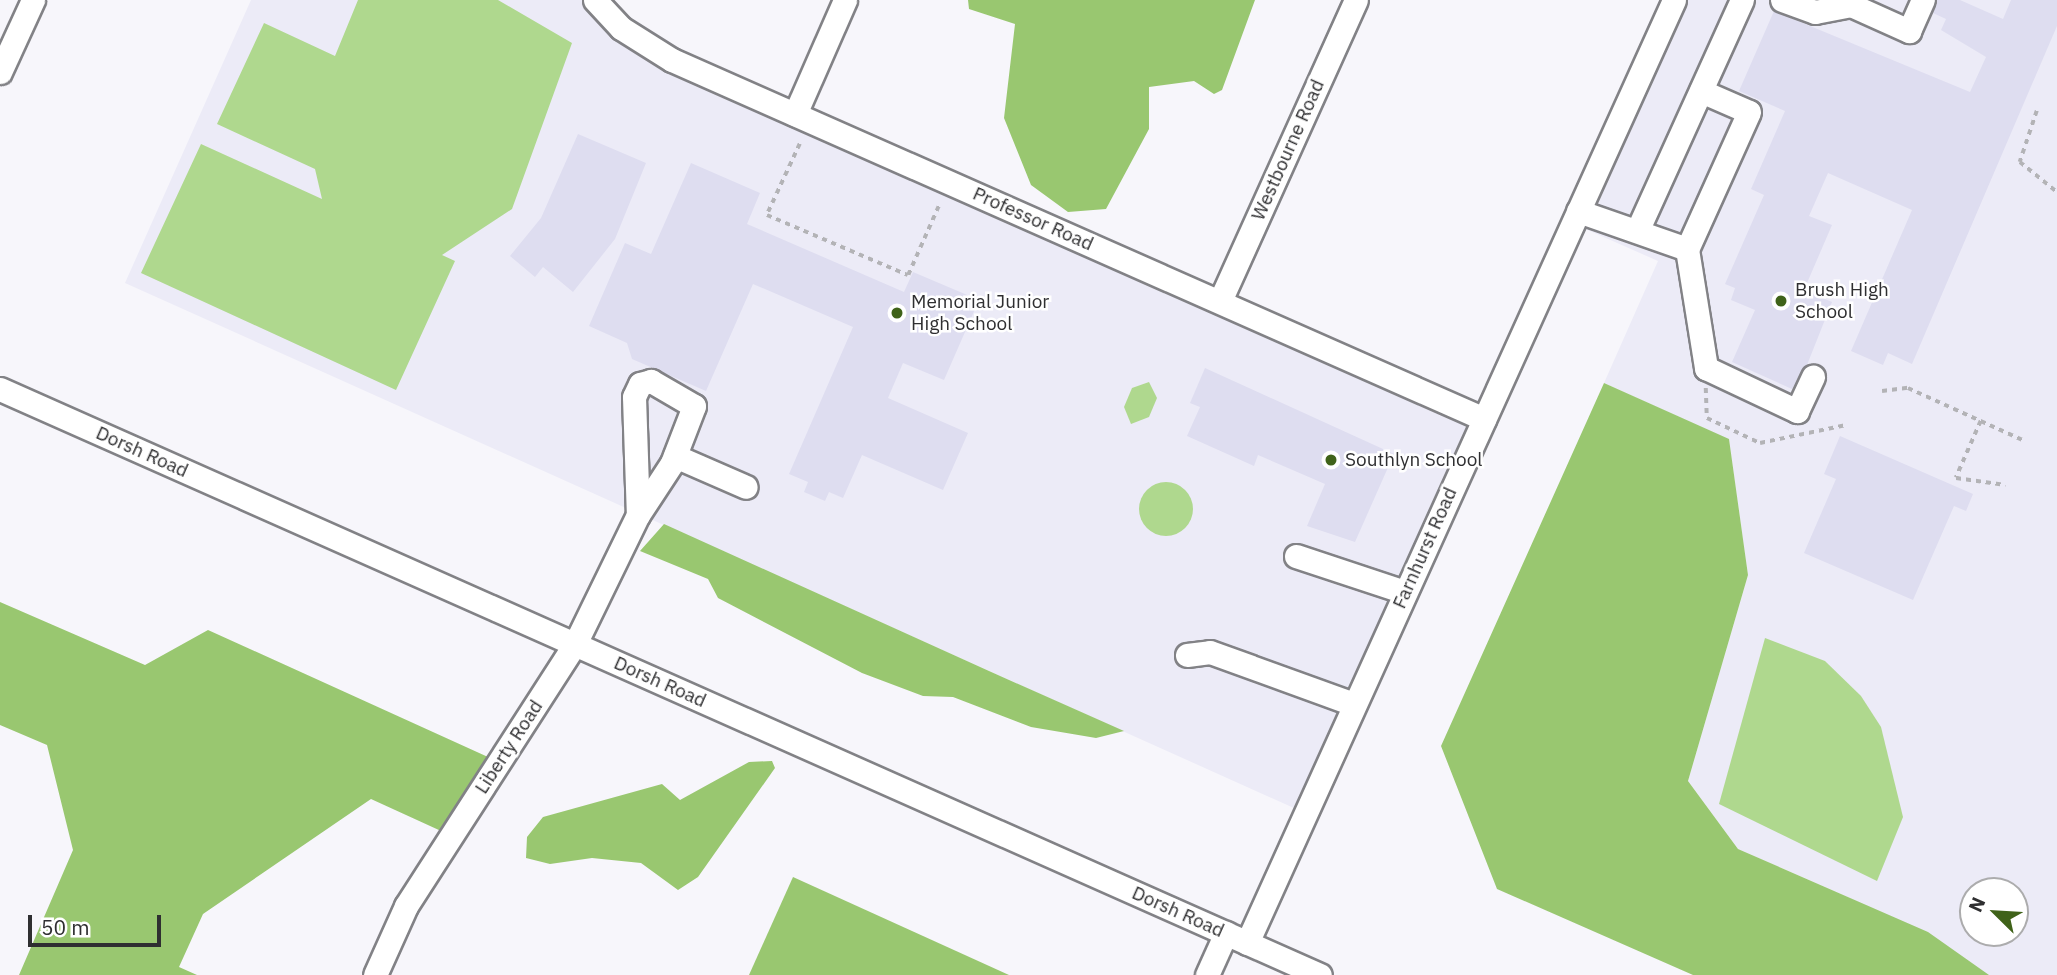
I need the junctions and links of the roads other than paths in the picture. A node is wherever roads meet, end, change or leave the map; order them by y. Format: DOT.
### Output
graph roads {
  1 [pos="33,0"];
  2 [pos="595,0"];
  3 [pos="845,0"];
  4 [pos="1356,0"];
  5 [pos="1674,0"];
  6 [pos="1742,0"];
  7 [pos="1782,0"];
  8 [pos="1923,0"];
  9 [pos="1858,4"];
  10 [pos="0,72"];
  11 [pos="1701,91"];
  12 [pos="794,114"];
  13 [pos="1578,211"];
  14 [pos="1638,229"];
  15 [pos="1687,249"];
  16 [pos="1220,301"];
  17 [pos="1813,377"];
  18 [pos="0,389"];
  19 [pos="1484,419"];
  20 [pos="676,456"];
  21 [pos="746,487"];
  22 [pos="638,515"];
  23 [pos="1296,556"];
  24 [pos="1405,592"];
  25 [pos="575,644"];
  26 [pos="1188,655"];
  27 [pos="1354,704"];
  28 [pos="1226,933"];
  29 [pos="1247,943"];
  30 [pos="375,975"];
  31 [pos="1207,975"];
  32 [pos="1320,975"];
  1 -- 10 [label="street"];
  2 -- 12 [label="street, Professor Road"];
  3 -- 12 [label="street"];
  4 -- 16 [label="street, Westbourne Road"];
  5 -- 13 [label="street, Farnhurst Road"];
  6 -- 11 [label="street"];
  7 -- 9 [label="street"];
  8 -- 9 [label="street"];
  11 -- 14 [label="street"];
  11 -- 15 [label="street"];
  12 -- 16 [label="street, Professor Road"];
  13 -- 14 [label="street"];
  13 -- 19 [label="street, Farnhurst Road"];
  14 -- 15 [label="street"];
  15 -- 17 [label="street"];
  16 -- 19 [label="street, Professor Road"];
  18 -- 25 [label="street, Dorsh Road"];
  19 -- 24 [label="street, Farnhurst Road"];
  20 -- 21 [label="street"];
  20 -- 22 [label="street, Liberty Road"];
  20 -- 22 [label="street, Liberty Road"];
  22 -- 25 [label="street, Liberty Road"];
  23 -- 24 [label="street"];
  24 -- 27 [label="street, Farnhurst Road"];
  25 -- 28 [label="street, Dorsh Road"];
  25 -- 30 [label="street, Liberty Road"];
  26 -- 27 [label="street"];
  27 -- 29 [label="street, Farnhurst Road"];
  28 -- 29 [label="street, Dorsh Road"];
  28 -- 31 [label="street"];
  29 -- 32 [label="street, Dorsh Road"];
}
